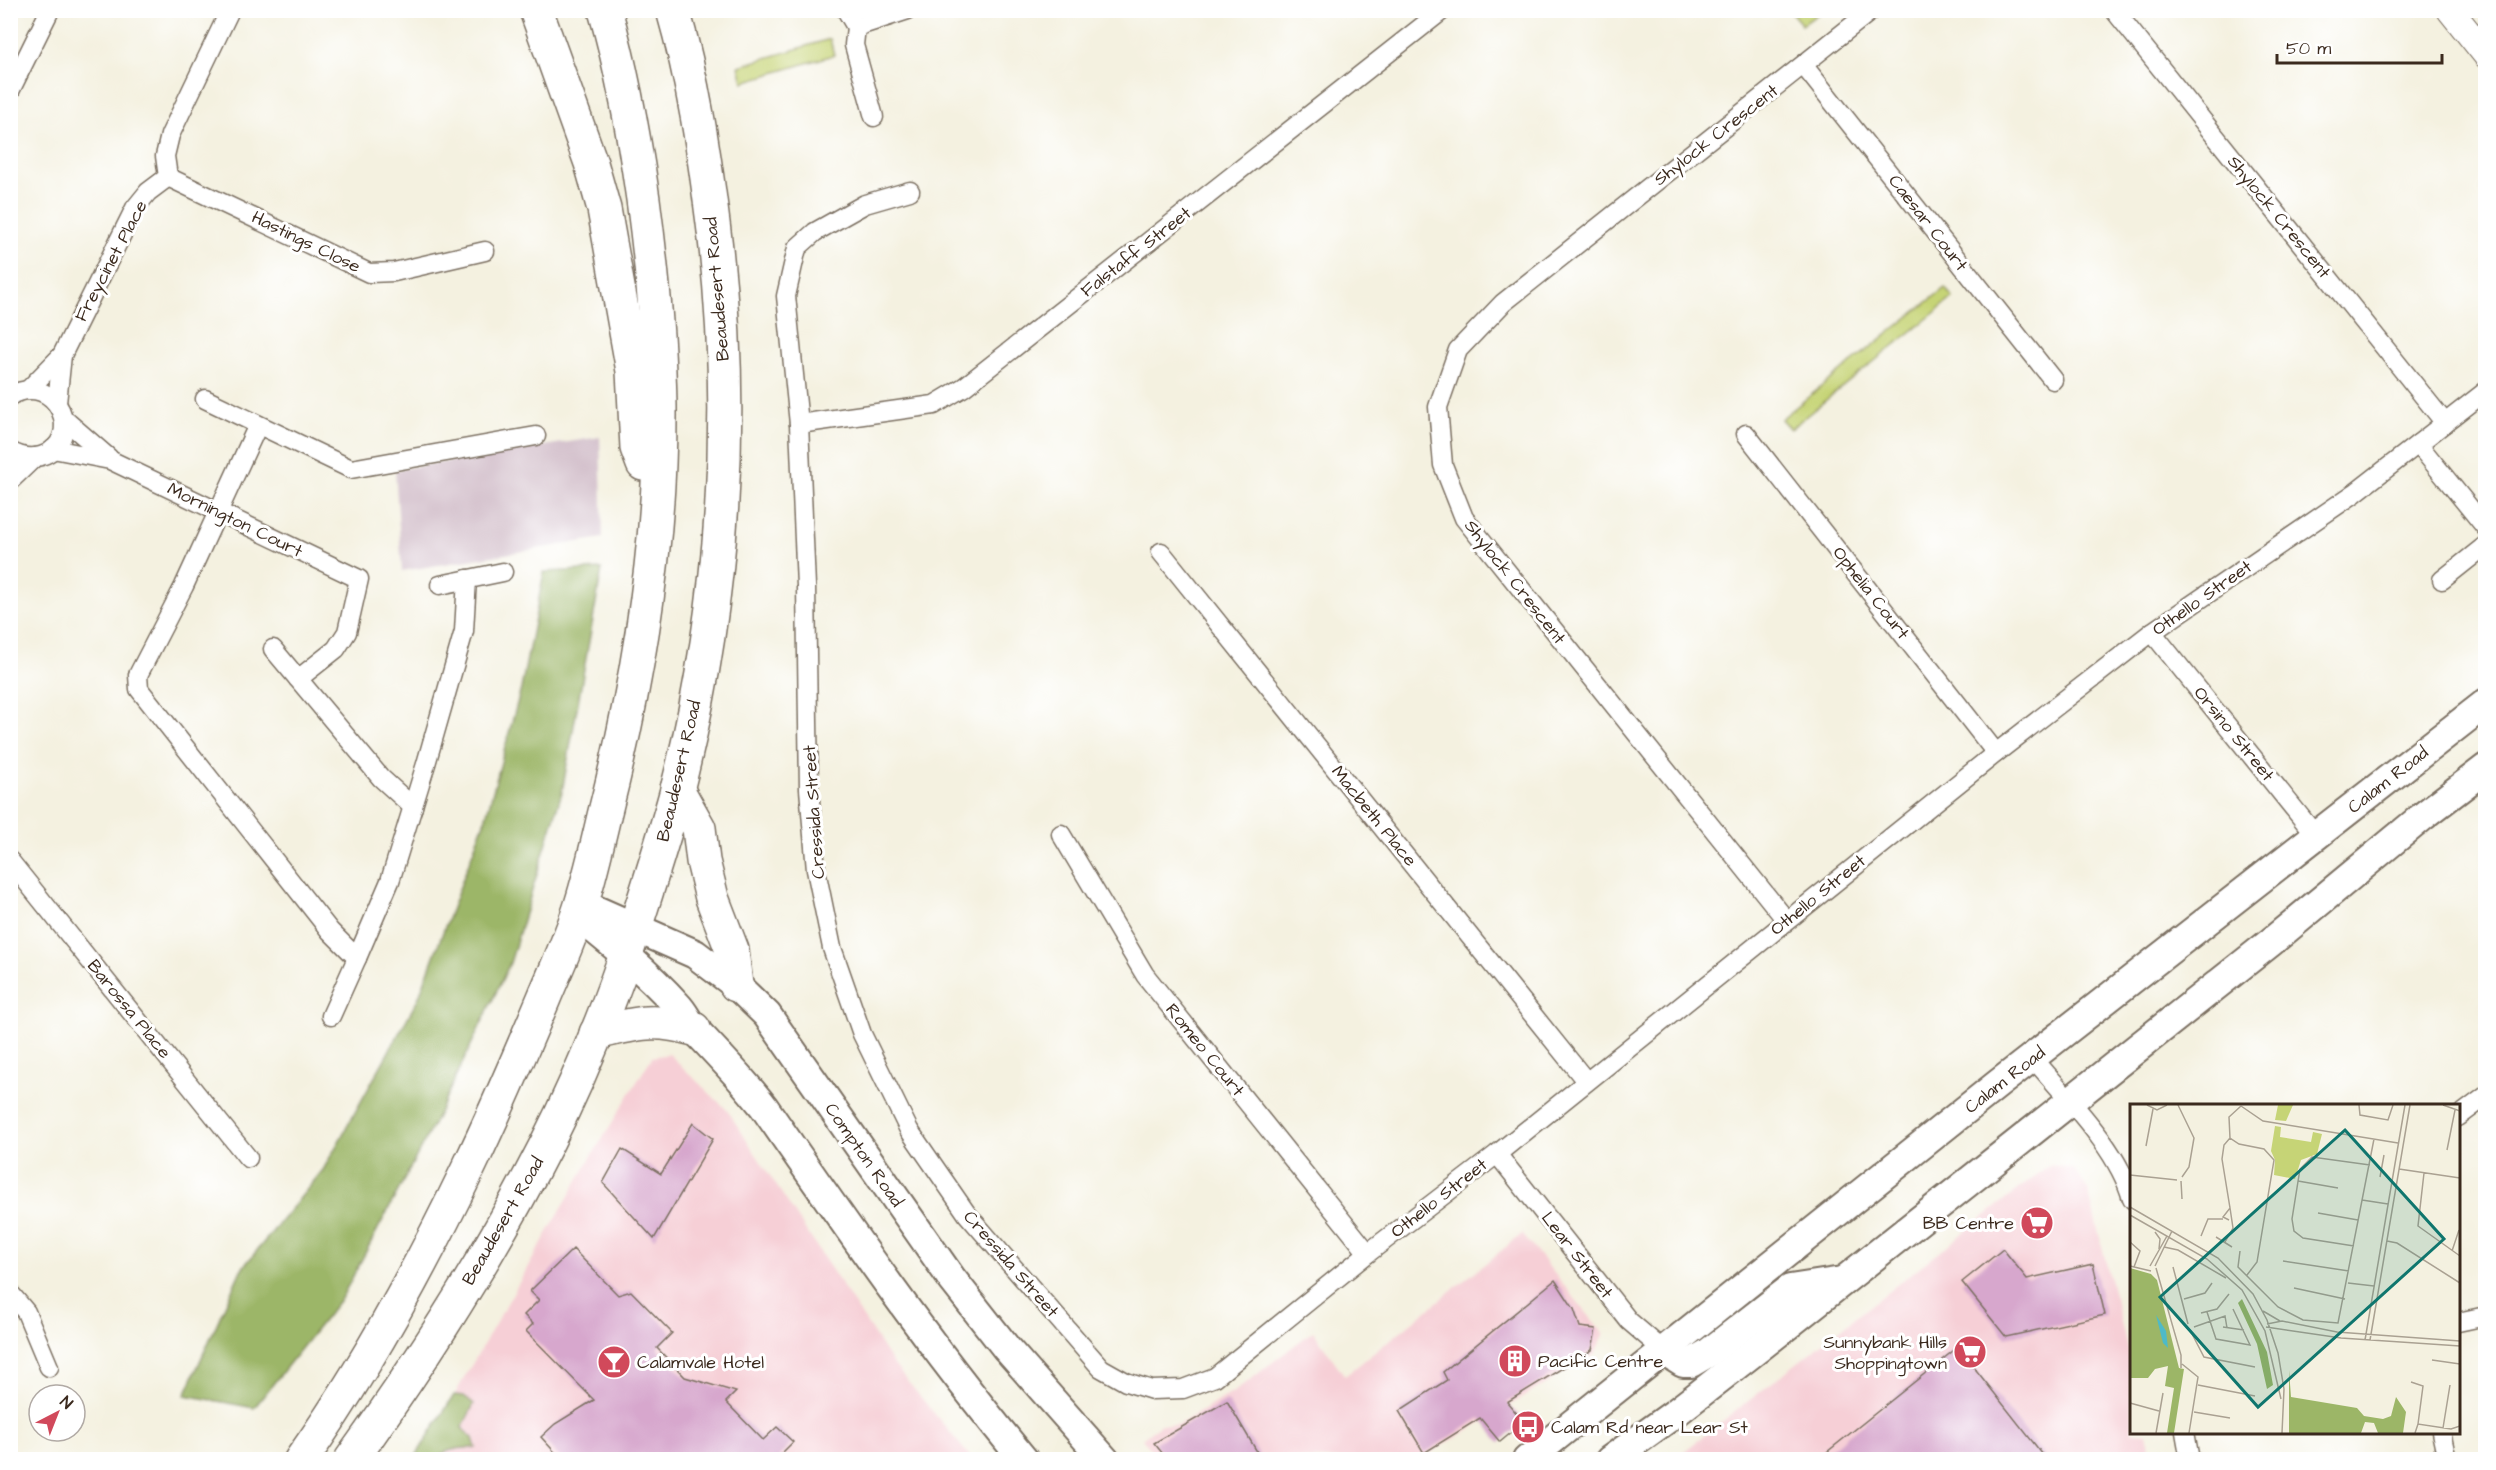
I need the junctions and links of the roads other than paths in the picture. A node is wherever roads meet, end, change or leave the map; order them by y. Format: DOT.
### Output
graph roads {
  1 [pos="50,10"];
  2 [pos="230,10"];
  3 [pos="536,10"];
  4 [pos="605,10"];
  5 [pos="672,10"];
  6 [pos="846,10"];
  7 [pos="908,10"];
  8 [pos="1443,10"];
  9 [pos="1872,10"];
  10 [pos="2114,10"];
  11 [pos="2450,10"];
  12 [pos="856,27"];
  13 [pos="2486,55"];
  14 [pos="1804,66"];
  15 [pos="10,91"];
  16 [pos="874,117"];
  17 [pos="168,177"];
  18 [pos="910,191"];
  19 [pos="485,251"];
  20 [pos="62,355"];
  21 [pos="2053,380"];
  22 [pos="28,390"];
  23 [pos="2486,391"];
  24 [pos="10,396"];
  25 [pos="205,399"];
  26 [pos="61,411"];
  27 [pos="2445,423"];
  28 [pos="799,424"];
  29 [pos="258,425"];
  30 [pos="1746,434"];
  31 [pos="536,436"];
  32 [pos="2418,444"];
  33 [pos="53,449"];
  34 [pos="10,451"];
  35 [pos="35,457"];
  36 [pos="110,460"];
  37 [pos="10,481"];
  38 [pos="657,496"];
  39 [pos="218,512"];
  40 [pos="2486,528"];
  41 [pos="2486,544"];
  42 [pos="1161,552"];
  43 [pos="503,572"];
  44 [pos="467,579"];
  45 [pos="2442,580"];
  46 [pos="440,585"];
  47 [pos="2152,632"];
  48 [pos="273,649"];
  49 [pos="298,680"];
  50 [pos="2486,704"];
  51 [pos="1996,753"];
  52 [pos="2486,768"];
  53 [pos="677,789"];
  54 [pos="413,807"];
  55 [pos="1061,834"];
  56 [pos="2316,836"];
  57 [pos="10,861"];
  58 [pos="580,910"];
  59 [pos="1786,920"];
  60 [pos="631,941"];
  61 [pos="357,958"];
  62 [pos="736,985"];
  63 [pos="331,1016"];
  64 [pos="694,1029"];
  65 [pos="596,1033"];
  66 [pos="2033,1058"];
  67 [pos="1586,1081"];
  68 [pos="2486,1096"];
  69 [pos="2069,1101"];
  70 [pos="2460,1116"];
  71 [pos="1497,1154"];
  72 [pos="248,1158"];
  73 [pos="2130,1196"];
  74 [pos="1368,1253"];
  75 [pos="1842,1281"];
  76 [pos="10,1293"];
  77 [pos="2486,1316"];
  78 [pos="2460,1322"];
  79 [pos="1664,1351"];
  80 [pos="49,1367"];
  81 [pos="1152,1390"];
  82 [pos="2185,1434"];
  83 [pos="2441,1434"];
  84 [pos="301,1460"];
  85 [pos="351,1460"];
  86 [pos="1024,1460"];
  87 [pos="1105,1460"];
  88 [pos="1527,1460"];
  89 [pos="1610,1460"];
  90 [pos="2190,1460"];
  91 [pos="2447,1460"];
  1 -- 15 [label="street"];
  2 -- 17 [label="street"];
  3 -- 38 [label="highway"];
  4 -- 38 [label="highway"];
  5 -- 53 [label="highway, Beaudesert Road"];
  6 -- 12 [label="street"];
  7 -- 12 [label="street"];
  8 -- 28 [label="street, Falstaff Street"];
  9 -- 14 [label="street, Shylock Crescent"];
  10 -- 27 [label="street, Shylock Crescent"];
  11 -- 13 [label="street"];
  12 -- 16 [label="street"];
  14 -- 21 [label="street, Caesar Court"];
  14 -- 59 [label="street, Shylock Crescent"];
  17 -- 19 [label="street, Hastings Close"];
  17 -- 20 [label="street, Freycinet Place"];
  18 -- 28 [label="street, Cressida Street"];
  20 -- 22 [label="street, Freycinet Place"];
  20 -- 26 [label="street, Freycinet Place"];
  22 -- 24 [label="street"];
  22 -- 26 [label="street, Mornington Court"];
  23 -- 27 [label="street, Othello Street"];
  25 -- 29 [label="street"];
  26 -- 33 [label="street, Freycinet Place"];
  26 -- 36 [label="street, Mornington Court"];
  27 -- 32 [label="street, Othello Street"];
  28 -- 81 [label="street, Cressida Street"];
  29 -- 31 [label="street"];
  29 -- 39 [label="street"];
  30 -- 51 [label="street, Ophelia Court"];
  32 -- 40 [label="street"];
  32 -- 47 [label="street, Othello Street"];
  33 -- 35 [label="street"];
  33 -- 36 [label="street, Mornington Court"];
  34 -- 35 [label="street"];
  35 -- 37 [label="street"];
  36 -- 39 [label="street, Mornington Court"];
  38 -- 58 [label="highway"];
  39 -- 49 [label="street, Mornington Court"];
  39 -- 61 [label="street"];
  41 -- 45 [label="street"];
  42 -- 67 [label="street, Macbeth Place"];
  43 -- 44 [label="street"];
  44 -- 46 [label="street"];
  44 -- 54 [label="street"];
  47 -- 51 [label="street, Othello Street"];
  47 -- 56 [label="street, Orsino Street"];
  48 -- 49 [label="street"];
  49 -- 54 [label="street"];
  50 -- 56 [label="main road, Calam Road"];
  51 -- 59 [label="street, Othello Street"];
  52 -- 69 [label="main road"];
  53 -- 60 [label="highway, Beaudesert Road"];
  53 -- 62 [label="highway"];
  54 -- 61 [label="street"];
  55 -- 74 [label="street, Romeo Court"];
  56 -- 66 [label="main road, Calam Road"];
  57 -- 72 [label="street, Barossa Place"];
  58 -- 60 [label="main road, Compton Road"];
  58 -- 84 [label="highway"];
  59 -- 67 [label="street, Othello Street"];
  60 -- 62 [label="main road, Compton Road"];
  60 -- 64 [label="main road, Compton Road"];
  60 -- 65 [label="highway, Beaudesert Road"];
  61 -- 63 [label="street"];
  62 -- 87 [label="main road, Compton Road"];
  64 -- 65 [label="highway"];
  64 -- 86 [label="main road, Compton Road"];
  65 -- 85 [label="highway, Beaudesert Road"];
  66 -- 69 [label="street"];
  66 -- 79 [label="main road, Calam Road"];
  67 -- 71 [label="street, Othello Street"];
  68 -- 70 [label="street"];
  69 -- 73 [label="street"];
  69 -- 75 [label="main road"];
  71 -- 74 [label="street, Othello Street"];
  71 -- 79 [label="street, Lear Street"];
  74 -- 81 [label="street, Othello Street"];
  75 -- 79 [label="main road"];
  75 -- 89 [label="main road"];
  76 -- 80 [label="street"];
  77 -- 78 [label="street"];
  79 -- 88 [label="main road, Calam Road"];
  82 -- 90 [label="street"];
  83 -- 91 [label="street"];
}
